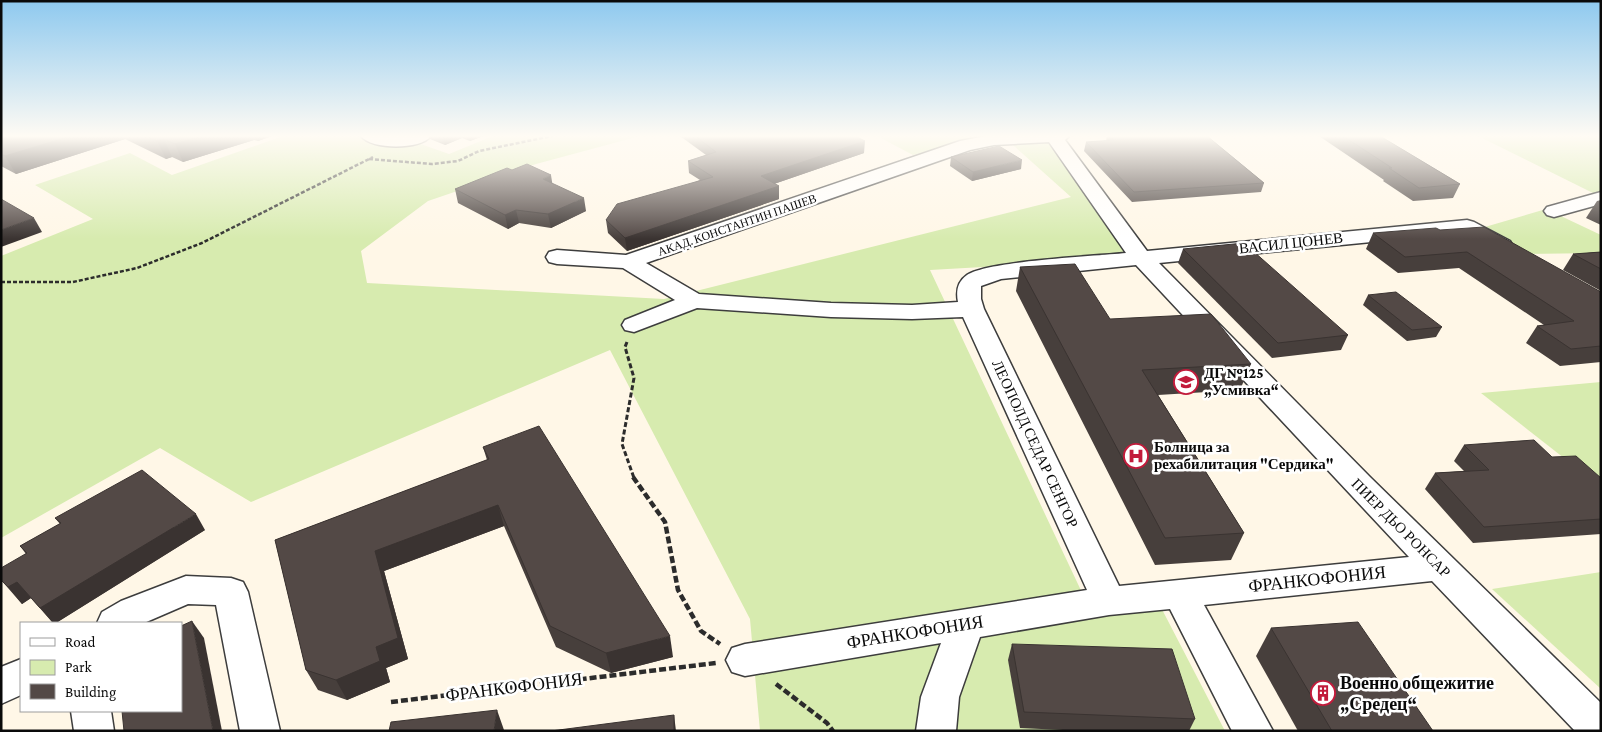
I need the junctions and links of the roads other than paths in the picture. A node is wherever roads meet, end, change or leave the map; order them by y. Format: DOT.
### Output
graph roads {
  1 [pos="893,170"];
  2 [pos="1078,170"];
  3 [pos="1601,198"];
  4 [pos="1554,211"];
  5 [pos="1517,255"];
  6 [pos="557,257"];
  7 [pos="1140,258"];
  8 [pos="628,262"];
  9 [pos="970,297"];
  10 [pos="694,302"];
  11 [pos="634,325"];
  12 [pos="1440,567"];
  13 [pos="1180,594"];
  14 [pos="1109,601"];
  15 [pos="117,622"];
  16 [pos="967,624"];
  17 [pos="744,660"];
  18 [pos="20,677"];
  19 [pos="1,687"];
  20 [pos="91,712"];
  21 [pos="1601,730"];
  22 [pos="94,731"];
  23 [pos="260,731"];
  24 [pos="936,731"];
  25 [pos="1253,731"];
  1 -- 8 [label="street, АКАД. КОНСТАНТИН ПАШЕВ"];
  2 -- 7 [label="street, ПИЕР ДЬО РОНСАР"];
  3 -- 4 [label="street"];
  5 -- 7 [label="street, ВАСИЛ ЦОНЕВ"];
  6 -- 8 [label="street, АКАД. КОНСТАНТИН ПАШЕВ"];
  7 -- 9 [label="street, ВАСИЛ ЦОНЕВ"];
  7 -- 12 [label="street, ПИЕР ДЬО РОНСАР"];
  8 -- 10 [label="lane"];
  9 -- 10 [label="street"];
  9 -- 14 [label="street, ЛЕОПОЛД СЕДАР СЕНГОР"];
  10 -- 11 [label="street"];
  12 -- 13 [label="street, ФРАНКОФОНИЯ"];
  12 -- 21 [label="street, ПИЕР ДЬО РОНСАР"];
  13 -- 14 [label="street, ФРАНКОФОНИЯ"];
  13 -- 25 [label="street"];
  14 -- 16 [label="street, ФРАНКОФОНИЯ"];
  15 -- 23 [label="street"];
  16 -- 17 [label="street, ФРАНКОФОНИЯ"];
  16 -- 24 [label="street"];
  18 -- 19 [label="street"];
  20 -- 22 [label="street"];
}
